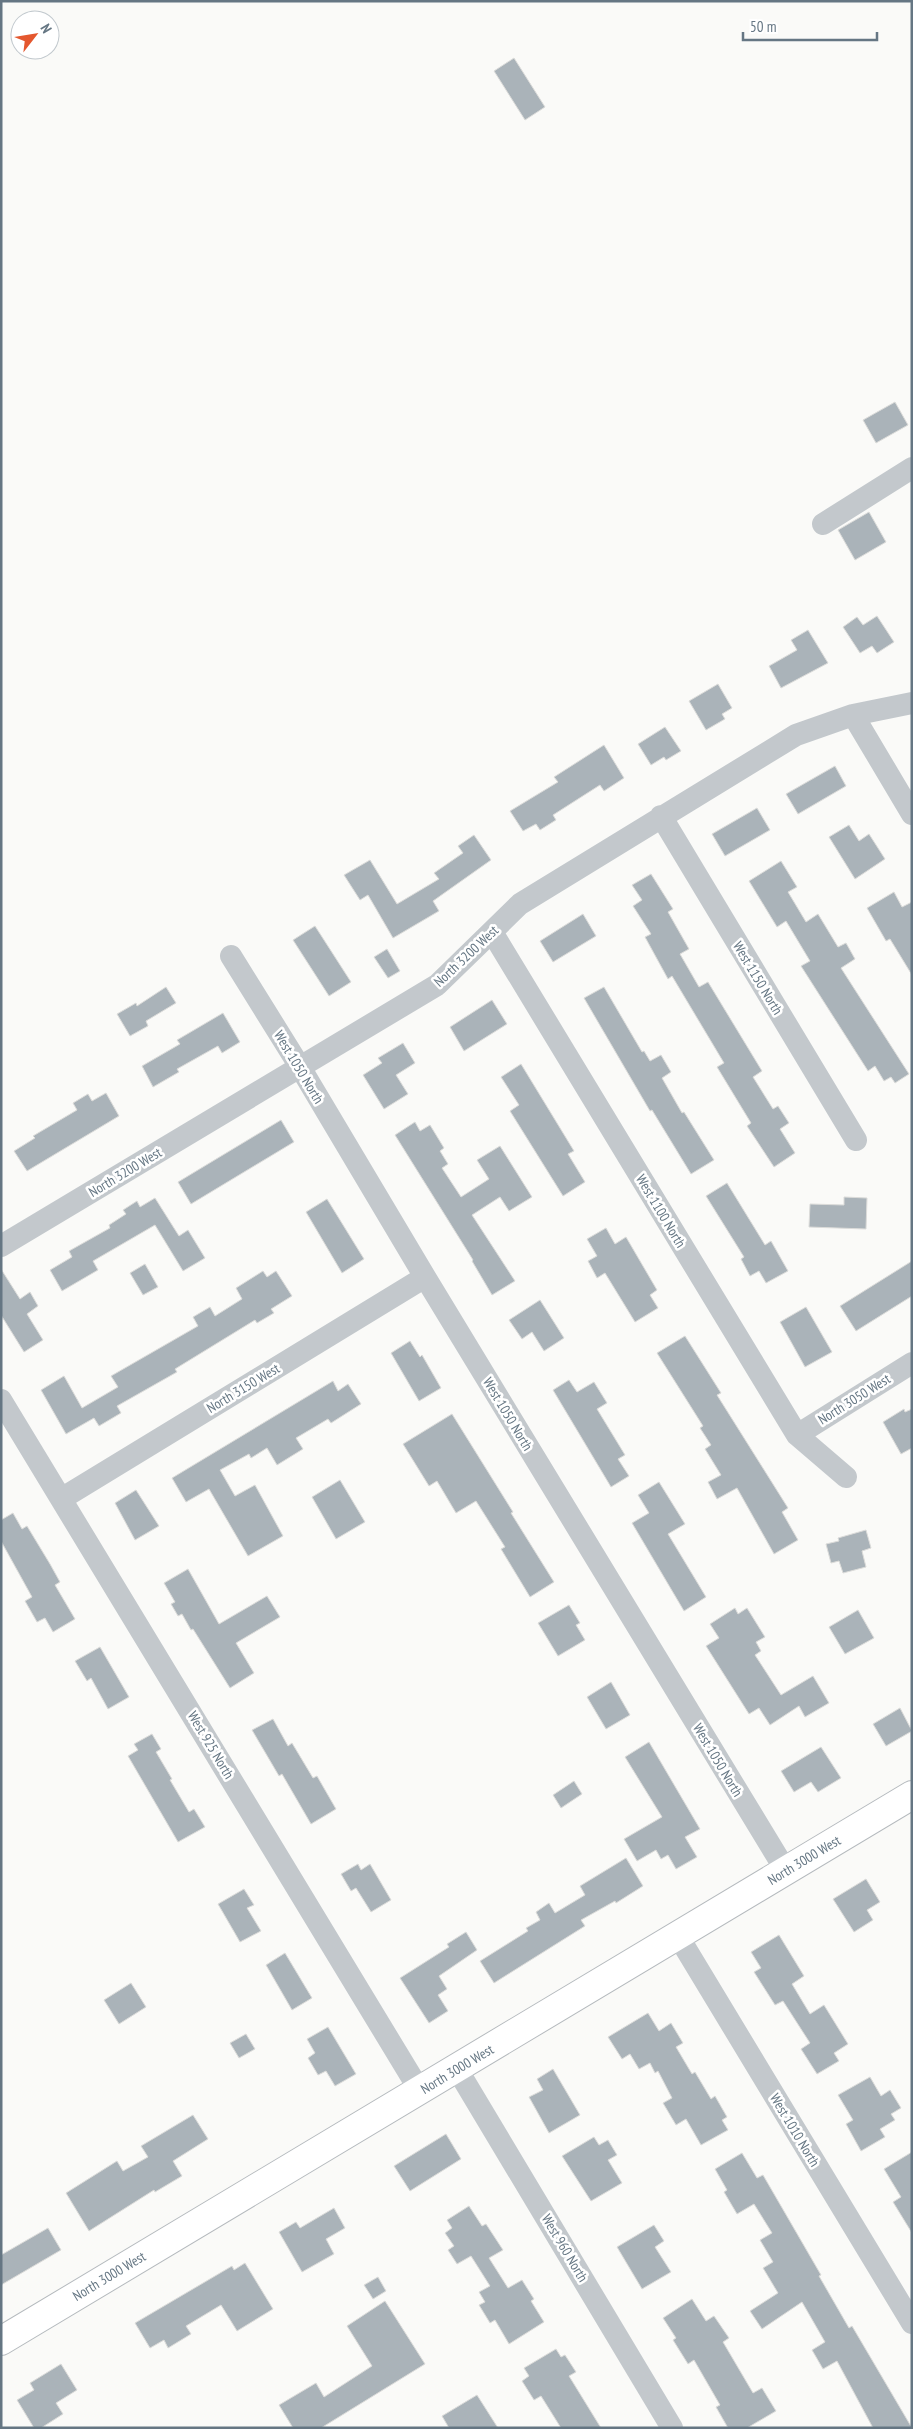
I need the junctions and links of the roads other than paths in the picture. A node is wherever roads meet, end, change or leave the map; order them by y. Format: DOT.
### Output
graph roads {
  1 [pos="912,468"];
  2 [pos="822,524"];
  3 [pos="912,703"];
  4 [pos="852,715"];
  5 [pos="912,814"];
  6 [pos="661,816"];
  7 [pos="492,932"];
  8 [pos="231,956"];
  9 [pos="300,1067"];
  10 [pos="856,1140"];
  11 [pos="1,1246"];
  12 [pos="425,1278"];
  13 [pos="912,1363"];
  14 [pos="1,1400"];
  15 [pos="797,1435"];
  16 [pos="846,1477"];
  17 [pos="61,1499"];
  18 [pos="912,1795"];
  19 [pos="786,1871"];
  20 [pos="678,1936"];
  21 [pos="457,2069"];
  22 [pos="420,2091"];
  23 [pos="912,2323"];
  24 [pos="1,2341"];
  25 [pos="672,2428"];
  1 -- 2 [label="street"];
  3 -- 4 [label="street, North 3200 West"];
  4 -- 5 [label="street"];
  4 -- 6 [label="street, North 3200 West"];
  6 -- 7 [label="street, North 3200 West"];
  6 -- 10 [label="street, West 1150 North"];
  7 -- 9 [label="street, North 3200 West"];
  7 -- 15 [label="street, West 1100 North"];
  8 -- 9 [label="street, West 1050 North"];
  9 -- 11 [label="street, North 3200 West"];
  9 -- 12 [label="street, West 1050 North"];
  12 -- 17 [label="street, North 3150 West"];
  12 -- 19 [label="street, West 1050 North"];
  13 -- 15 [label="street, North 3050 West"];
  14 -- 17 [label="street, West 925 North"];
  15 -- 16 [label="street, West 1100 North"];
  17 -- 22 [label="street, West 925 North"];
  18 -- 19 [label="main road, North 3000 West"];
  19 -- 20 [label="main road, North 3000 West"];
  20 -- 21 [label="main road, North 3000 West"];
  20 -- 23 [label="street, West 1010 North"];
  21 -- 22 [label="main road, North 3000 West"];
  21 -- 25 [label="street, West 960 North"];
  22 -- 24 [label="main road, North 3000 West"];
}
